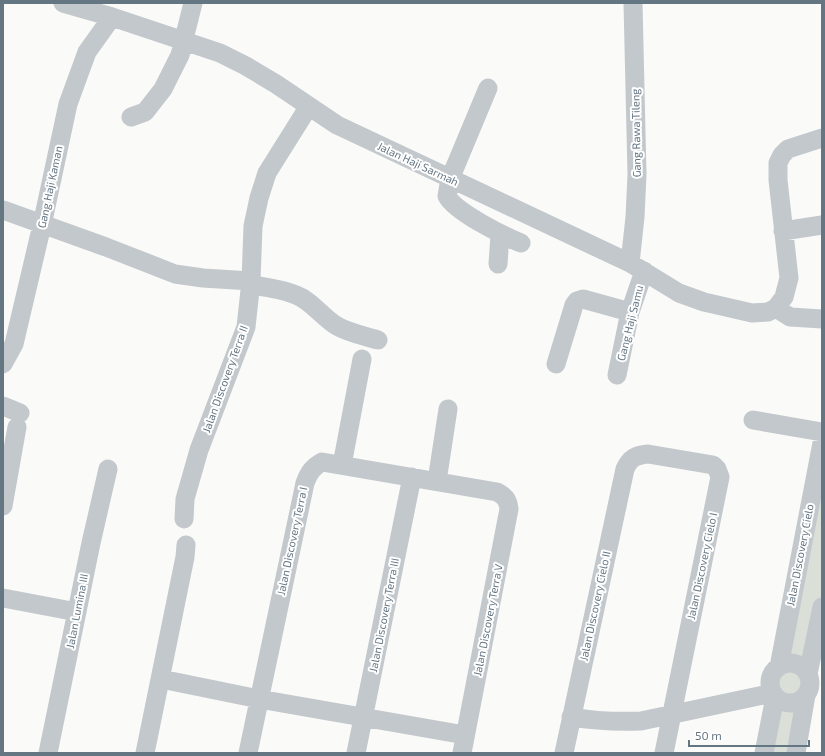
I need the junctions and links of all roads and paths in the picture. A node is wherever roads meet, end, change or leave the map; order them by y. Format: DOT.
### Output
graph roads {
  1 [pos="63,3"];
  2 [pos="193,3"];
  3 [pos="633,3"];
  4 [pos="112,17"];
  5 [pos="182,41"];
  6 [pos="488,88"];
  7 [pos="309,106"];
  8 [pos="131,117"];
  9 [pos="822,138"];
  10 [pos="450,179"];
  11 [pos="3,210"];
  12 [pos="822,224"];
  13 [pos="42,225"];
  14 [pos="783,231"];
  15 [pos="500,235"];
  16 [pos="521,243"];
  17 [pos="498,264"];
  18 [pos="637,267"];
  19 [pos="251,283"];
  20 [pos="776,308"];
  21 [pos="630,312"];
  22 [pos="822,319"];
  23 [pos="378,340"];
  24 [pos="362,359"];
  25 [pos="3,364"];
  26 [pos="556,364"];
  27 [pos="617,375"];
  28 [pos="3,406"];
  29 [pos="448,409"];
  30 [pos="753,420"];
  31 [pos="822,432"];
  32 [pos="822,443"];
  33 [pos="630,460"];
  34 [pos="342,465"];
  35 [pos="108,469"];
  36 [pos="412,477"];
  37 [pos="437,481"];
  38 [pos="497,492"];
  39 [pos="3,506"];
  40 [pos="184,519"];
  41 [pos="186,545"];
  42 [pos="3,598"];
  43 [pos="822,607"];
  44 [pos="77,612"];
  45 [pos="779,667"];
  46 [pos="161,679"];
  47 [pos="812,682"];
  48 [pos="774,695"];
  49 [pos="259,699"];
  50 [pos="672,715"];
  51 [pos="363,717"];
  52 [pos="571,717"];
  53 [pos="464,744"];
  54 [pos="48,753"];
  55 [pos="145,753"];
  56 [pos="248,753"];
  57 [pos="356,753"];
  58 [pos="564,753"];
  59 [pos="664,753"];
  60 [pos="764,753"];
  61 [pos="796,753"];
  1 -- 4 [label="street, Jalan Haji Sarmah"];
  2 -- 5 [label="street"];
  3 -- 18 [label="street, Gang Rawa Tileng"];
  4 -- 5 [label="street, Jalan Haji Sarmah"];
  4 -- 13 [label="street, Gang Haji Kaman"];
  5 -- 7 [label="street, Jalan Haji Sarmah"];
  5 -- 8 [label="street"];
  6 -- 10 [label="street"];
  7 -- 10 [label="street, Jalan Haji Sarmah"];
  7 -- 19 [label="street, Jalan Discovery Terra II"];
  9 -- 14 [label="street"];
  10 -- 15 [label="street"];
  10 -- 18 [label="street, Jalan Haji Sarmah"];
  11 -- 13 [label="street"];
  12 -- 14 [label="street"];
  13 -- 19 [label="street"];
  13 -- 25 [label="street, Gang Haji Kaman"];
  14 -- 20 [label="street"];
  15 -- 16 [label="street"];
  15 -- 17 [label="street"];
  18 -- 20 [label="street, Jalan Haji Sarmah"];
  18 -- 21 [label="street, Gang Haji Samu"];
  19 -- 23 [label="street"];
  19 -- 40 [label="street, Jalan Discovery Terra II"];
  20 -- 22 [label="street"];
  21 -- 26 [label="street"];
  21 -- 27 [label="street, Gang Haji Samu"];
  24 -- 34 [label="street"];
  28 -- 39 [label="street"];
  29 -- 37 [label="street"];
  30 -- 31 [label="street"];
  32 -- 45 [label="street, Jalan Discovery Cielo"];
  33 -- 50 [label="street, Jalan Discovery Cielo I"];
  33 -- 52 [label="street, Jalan Discovery Cielo II"];
  34 -- 36 [label="street, Jalan Discovery Terra I"];
  34 -- 49 [label="street, Jalan Discovery Terra I"];
  35 -- 44 [label="street, Jalan Lumina III"];
  36 -- 37 [label="street, Jalan Discovery Terra I"];
  36 -- 51 [label="street, Jalan Discovery Terra III"];
  37 -- 38 [label="street, Jalan Discovery Terra I"];
  38 -- 53 [label="street, Jalan Discovery Terra V"];
  41 -- 46 [label="street"];
  42 -- 44 [label="street"];
  43 -- 47 [label="street"];
  44 -- 54 [label="street, Jalan Lumina III"];
  45 -- 47 [label="street"];
  45 -- 48 [label="street"];
  46 -- 49 [label="street"];
  46 -- 55 [label="street"];
  47 -- 48 [label="street"];
  47 -- 61 [label="street"];
  48 -- 50 [label="street"];
  48 -- 60 [label="street"];
  49 -- 51 [label="street"];
  49 -- 56 [label="street, Jalan Discovery Terra I"];
  50 -- 52 [label="street"];
  50 -- 59 [label="street, Jalan Discovery Cielo I"];
  51 -- 53 [label="street"];
  51 -- 57 [label="street, Jalan Discovery Terra III"];
  52 -- 58 [label="street, Jalan Discovery Cielo II"];
}
